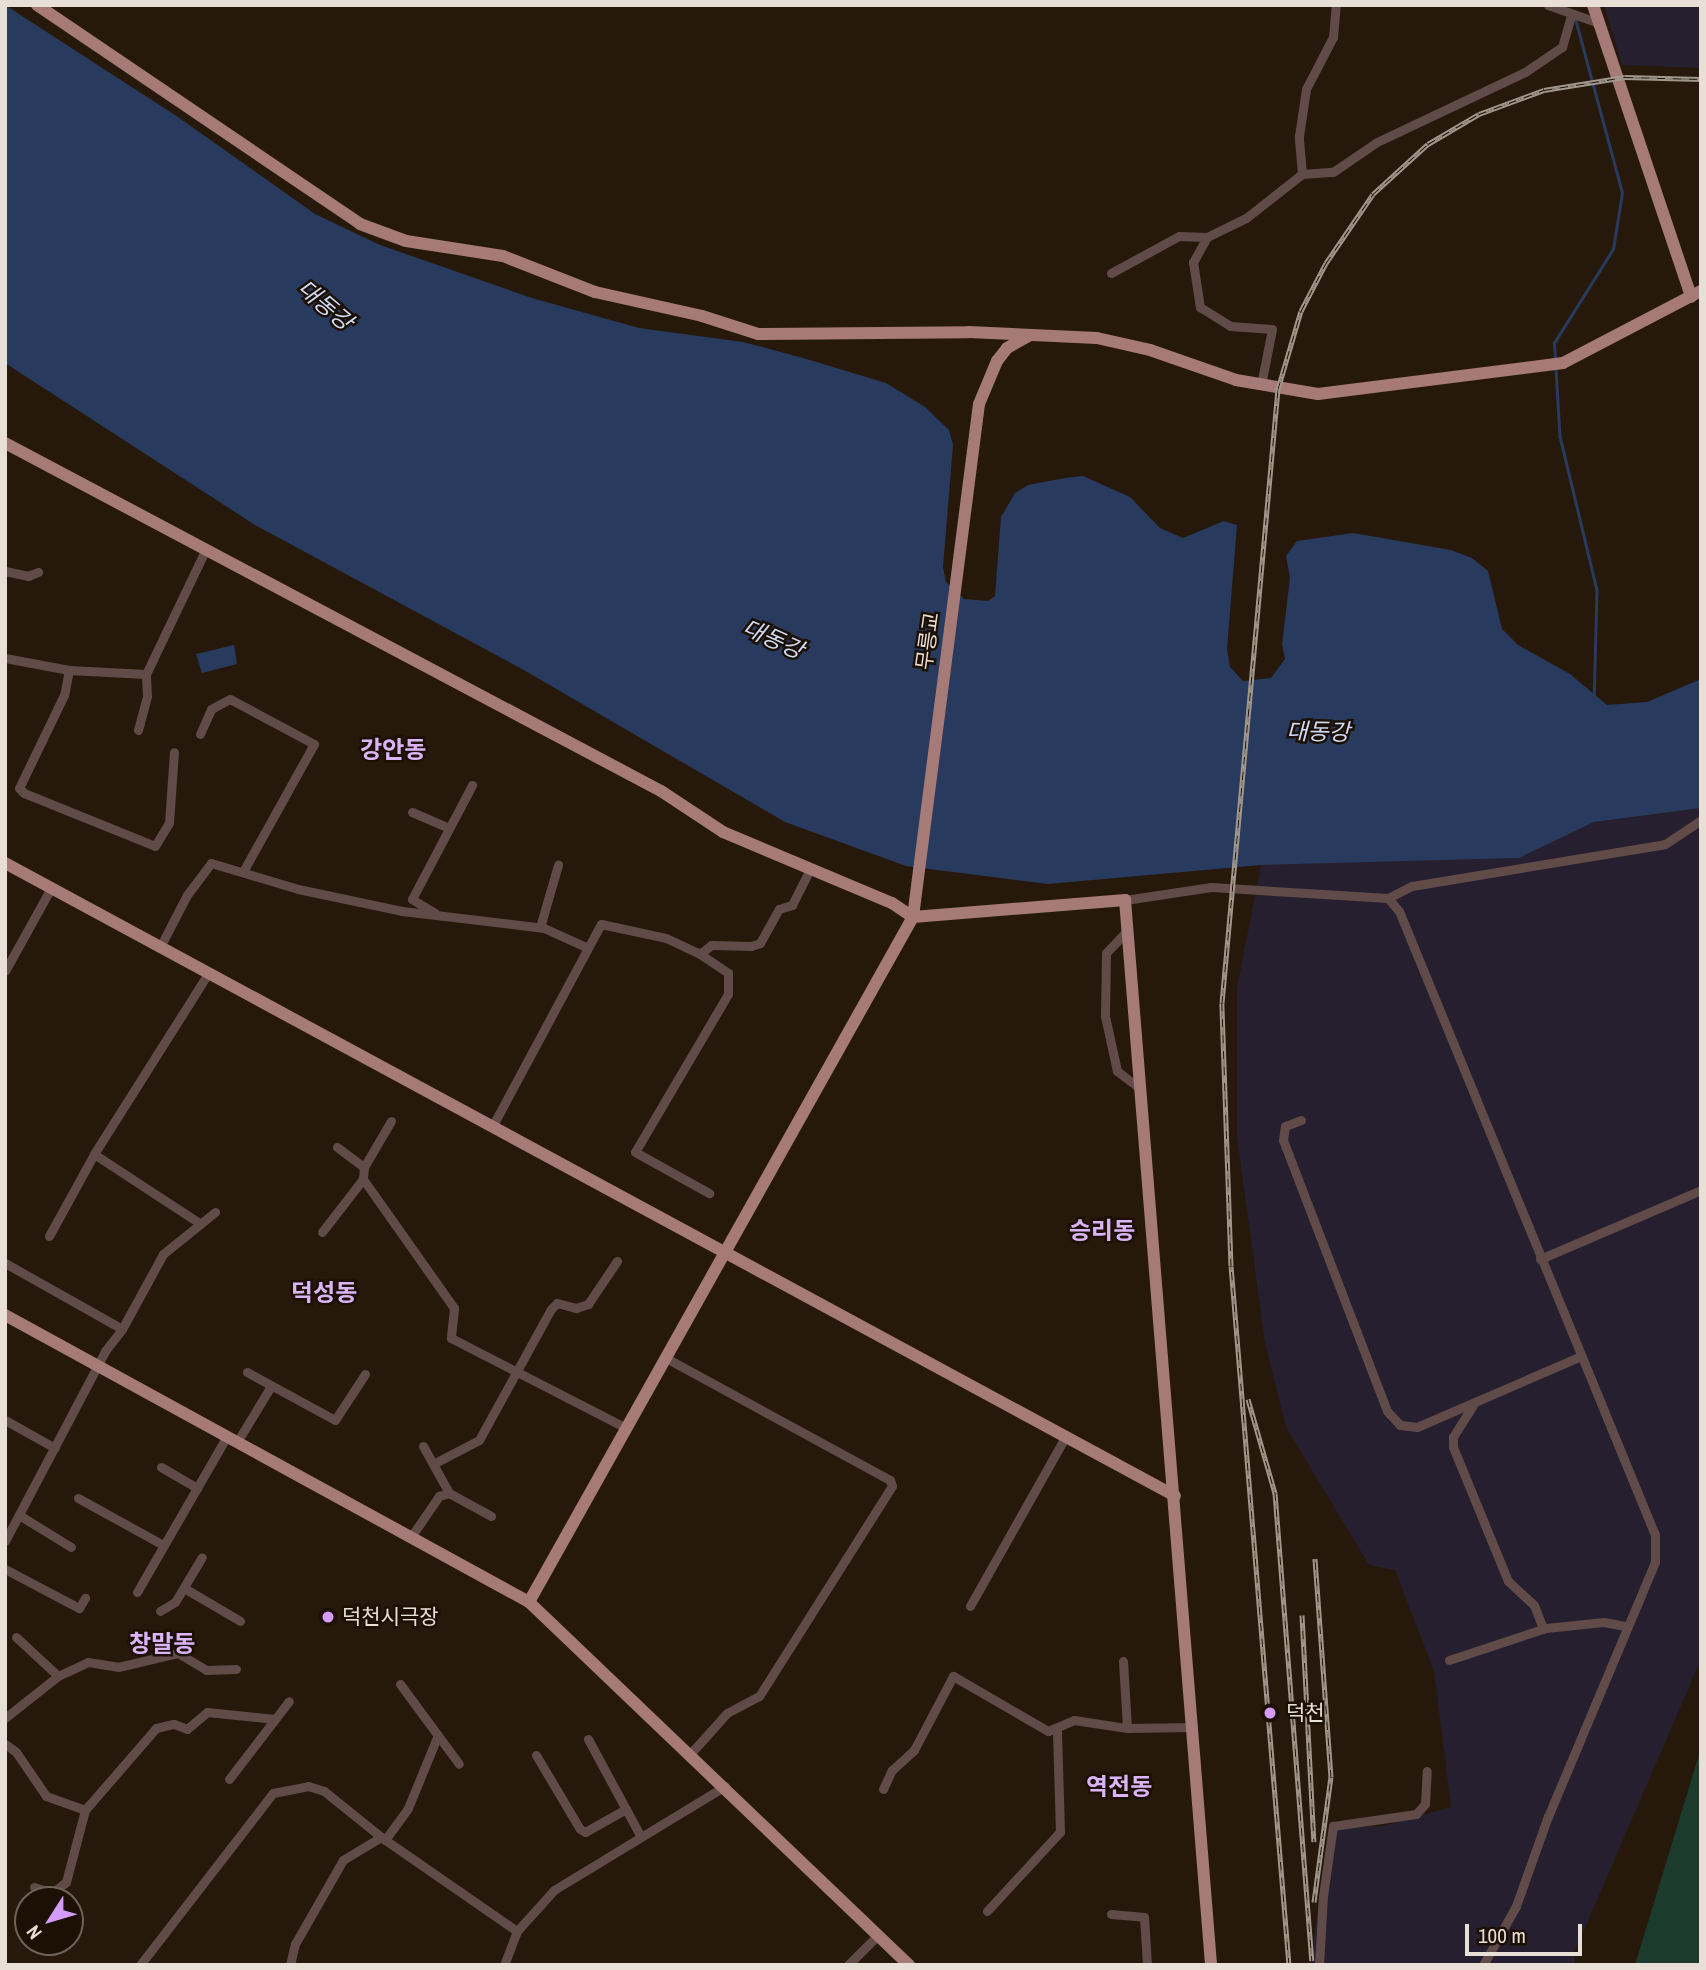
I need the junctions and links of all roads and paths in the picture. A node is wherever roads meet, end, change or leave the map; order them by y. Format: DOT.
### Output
graph roads {
  1 [pos="37,5"];
  2 [pos="1336,5"];
  3 [pos="1548,5"];
  4 [pos="1593,5"];
  5 [pos="1571,16"];
  6 [pos="1593,22"];
  7 [pos="1303,174"];
  8 [pos="1207,237"];
  9 [pos="1111,273"];
  10 [pos="1696,294"];
  11 [pos="1030,336"];
  12 [pos="1261,385"];
  13 [pos="5,443"];
  14 [pos="205,551"];
  15 [pos="5,570"];
  16 [pos="38,572"];
  17 [pos="5,658"];
  18 [pos="69,670"];
  19 [pos="146,674"];
  20 [pos="138,730"];
  21 [pos="200,734"];
  22 [pos="174,752"];
  23 [pos="472,785"];
  24 [pos="412,811"];
  25 [pos="1701,820"];
  26 [pos="449,828"];
  27 [pos="5,863"];
  28 [pos="558,866"];
  29 [pos="810,869"];
  30 [pos="244,870"];
  31 [pos="51,888"];
  32 [pos="1388,898"];
  33 [pos="1125,900"];
  34 [pos="440,915"];
  35 [pos="913,917"];
  36 [pos="540,927"];
  37 [pos="1128,932"];
  38 [pos="160,947"];
  39 [pos="589,948"];
  40 [pos="701,954"];
  41 [pos="5,971"];
  42 [pos="208,974"];
  43 [pos="1141,1088"];
  44 [pos="1301,1120"];
  45 [pos="391,1121"];
  46 [pos="492,1127"];
  47 [pos="337,1147"];
  48 [pos="94,1154"];
  49 [pos="364,1167"];
  50 [pos="363,1180"];
  51 [pos="1701,1190"];
  52 [pos="709,1193"];
  53 [pos="215,1212"];
  54 [pos="198,1222"];
  55 [pos="322,1233"];
  56 [pos="49,1236"];
  57 [pos="724,1253"];
  58 [pos="1540,1259"];
  59 [pos="617,1261"];
  60 [pos="5,1264"];
  61 [pos="5,1315"];
  62 [pos="122,1329"];
  63 [pos="1579,1357"];
  64 [pos="666,1358"];
  65 [pos="97,1365"];
  66 [pos="247,1372"];
  67 [pos="515,1372"];
  68 [pos="365,1374"];
  69 [pos="271,1386"];
  70 [pos="1474,1404"];
  71 [pos="5,1420"];
  72 [pos="626,1428"];
  73 [pos="232,1439"];
  74 [pos="1063,1439"];
  75 [pos="423,1446"];
  76 [pos="55,1448"];
  77 [pos="432,1464"];
  78 [pos="161,1467"];
  79 [pos="197,1488"];
  80 [pos="449,1493"];
  81 [pos="1175,1496"];
  82 [pos="78,1498"];
  83 [pos="19,1515"];
  84 [pos="491,1516"];
  85 [pos="411,1537"];
  86 [pos="5,1541"];
  87 [pos="163,1545"];
  88 [pos="71,1547"];
  89 [pos="202,1557"];
  90 [pos="5,1569"];
  91 [pos="184,1588"];
  92 [pos="137,1592"];
  93 [pos="85,1598"];
  94 [pos="529,1602"];
  95 [pos="970,1606"];
  96 [pos="160,1611"];
  97 [pos="240,1621"];
  98 [pos="1625,1626"];
  99 [pos="1544,1628"];
  100 [pos="16,1637"];
  101 [pos="1449,1660"];
  102 [pos="1123,1661"];
  103 [pos="236,1670"];
  104 [pos="58,1676"];
  105 [pos="400,1684"];
  106 [pos="289,1701"];
  107 [pos="5,1718"];
  108 [pos="275,1719"];
  109 [pos="1193,1727"];
  110 [pos="1127,1728"];
  111 [pos="1057,1729"];
  112 [pos="438,1735"];
  113 [pos="588,1739"];
  114 [pos="5,1744"];
  115 [pos="691,1753"];
  116 [pos="536,1755"];
  117 [pos="459,1764"];
  118 [pos="1427,1771"];
  119 [pos="229,1779"];
  120 [pos="725,1786"];
  121 [pos="883,1789"];
  122 [pos="626,1808"];
  123 [pos="85,1810"];
  124 [pos="641,1837"];
  125 [pos="383,1838"];
  126 [pos="61,1886"];
  127 [pos="987,1911"];
  128 [pos="1111,1914"];
  129 [pos="517,1931"];
  130 [pos="878,1935"];
  131 [pos="139,1965"];
  132 [pos="290,1965"];
  133 [pos="504,1965"];
  134 [pos="848,1965"];
  135 [pos="909,1965"];
  136 [pos="1147,1965"];
  137 [pos="1210,1965"];
  138 [pos="1320,1965"];
  139 [pos="1483,1965"];
  1 -- 11 [label="main road"];
  2 -- 7 [label="street"];
  3 -- 5 [label="street"];
  4 -- 6 [label="main road"];
  5 -- 6 [label="street"];
  5 -- 7 [label="street"];
  6 -- 10 [label="main road"];
  7 -- 8 [label="street"];
  8 -- 9 [label="street"];
  8 -- 12 [label="street"];
  10 -- 12 [label="main road"];
  11 -- 12 [label="main road"];
  11 -- 35 [label="main road, 무릉교"];
  13 -- 14 [label="main road"];
  14 -- 19 [label="street"];
  14 -- 29 [label="main road"];
  15 -- 16 [label="street"];
  17 -- 18 [label="street"];
  18 -- 19 [label="street"];
  18 -- 22 [label="street"];
  19 -- 20 [label="street"];
  21 -- 30 [label="street"];
  23 -- 26 [label="street"];
  24 -- 26 [label="street"];
  25 -- 32 [label="street"];
  26 -- 34 [label="street"];
  27 -- 31 [label="main road"];
  28 -- 36 [label="street"];
  29 -- 35 [label="main road"];
  29 -- 40 [label="street"];
  30 -- 34 [label="street"];
  30 -- 38 [label="street"];
  31 -- 38 [label="main road"];
  31 -- 41 [label="street"];
  32 -- 33 [label="street"];
  32 -- 58 [label="street"];
  33 -- 35 [label="main road"];
  33 -- 37 [label="main road"];
  34 -- 36 [label="street"];
  35 -- 57 [label="main road"];
  36 -- 39 [label="street"];
  37 -- 43 [label="main road"];
  37 -- 43 [label="street"];
  38 -- 42 [label="main road"];
  39 -- 40 [label="street"];
  39 -- 46 [label="street"];
  40 -- 52 [label="street"];
  42 -- 46 [label="main road"];
  42 -- 48 [label="street"];
  43 -- 81 [label="main road"];
  44 -- 70 [label="street"];
  45 -- 49 [label="street"];
  46 -- 57 [label="main road"];
  47 -- 49 [label="street"];
  48 -- 54 [label="street"];
  48 -- 56 [label="street"];
  49 -- 50 [label="street"];
  50 -- 55 [label="street"];
  50 -- 67 [label="street"];
  51 -- 58 [label="street"];
  53 -- 54 [label="street"];
  54 -- 62 [label="street"];
  57 -- 64 [label="main road"];
  57 -- 74 [label="main road"];
  58 -- 63 [label="street"];
  59 -- 67 [label="street"];
  60 -- 62 [label="street"];
  61 -- 65 [label="main road"];
  62 -- 65 [label="street"];
  63 -- 70 [label="street"];
  63 -- 98 [label="street"];
  64 -- 72 [label="main road"];
  64 -- 115 [label="street"];
  65 -- 73 [label="main road"];
  65 -- 76 [label="street"];
  66 -- 69 [label="street"];
  67 -- 72 [label="street"];
  67 -- 77 [label="street"];
  68 -- 69 [label="street"];
  69 -- 73 [label="street"];
  70 -- 99 [label="street"];
  71 -- 76 [label="street"];
  72 -- 94 [label="main road"];
  73 -- 79 [label="street"];
  73 -- 85 [label="main road"];
  74 -- 81 [label="main road"];
  74 -- 95 [label="street"];
  75 -- 77 [label="street"];
  76 -- 83 [label="street"];
  77 -- 80 [label="street"];
  78 -- 79 [label="street"];
  79 -- 87 [label="street"];
  80 -- 84 [label="street"];
  80 -- 85 [label="street"];
  81 -- 109 [label="main road"];
  82 -- 87 [label="street"];
  83 -- 86 [label="street"];
  83 -- 88 [label="street"];
  85 -- 94 [label="main road"];
  87 -- 92 [label="street"];
  89 -- 91 [label="street"];
  90 -- 93 [label="street"];
  91 -- 96 [label="street"];
  91 -- 97 [label="street"];
  94 -- 115 [label="main road"];
  98 -- 99 [label="street"];
  98 -- 139 [label="street"];
  99 -- 101 [label="street"];
  100 -- 104 [label="street"];
  102 -- 110 [label="street"];
  103 -- 104 [label="street"];
  104 -- 107 [label="street"];
  105 -- 112 [label="street"];
  106 -- 108 [label="street"];
  108 -- 119 [label="street"];
  108 -- 123 [label="street"];
  109 -- 110 [label="street"];
  109 -- 137 [label="main road"];
  110 -- 111 [label="street"];
  111 -- 121 [label="street"];
  111 -- 127 [label="street"];
  112 -- 117 [label="street"];
  112 -- 125 [label="street"];
  113 -- 122 [label="street"];
  114 -- 123 [label="street"];
  115 -- 120 [label="main road"];
  116 -- 122 [label="street"];
  118 -- 138 [label="street"];
  120 -- 124 [label="street"];
  120 -- 130 [label="main road"];
  122 -- 124 [label="street"];
  123 -- 126 [label="street"];
  124 -- 129 [label="street"];
  125 -- 129 [label="street"];
  125 -- 131 [label="street"];
  125 -- 132 [label="street"];
  128 -- 136 [label="street"];
  129 -- 133 [label="street"];
  130 -- 134 [label="street"];
  130 -- 135 [label="main road"];
}
